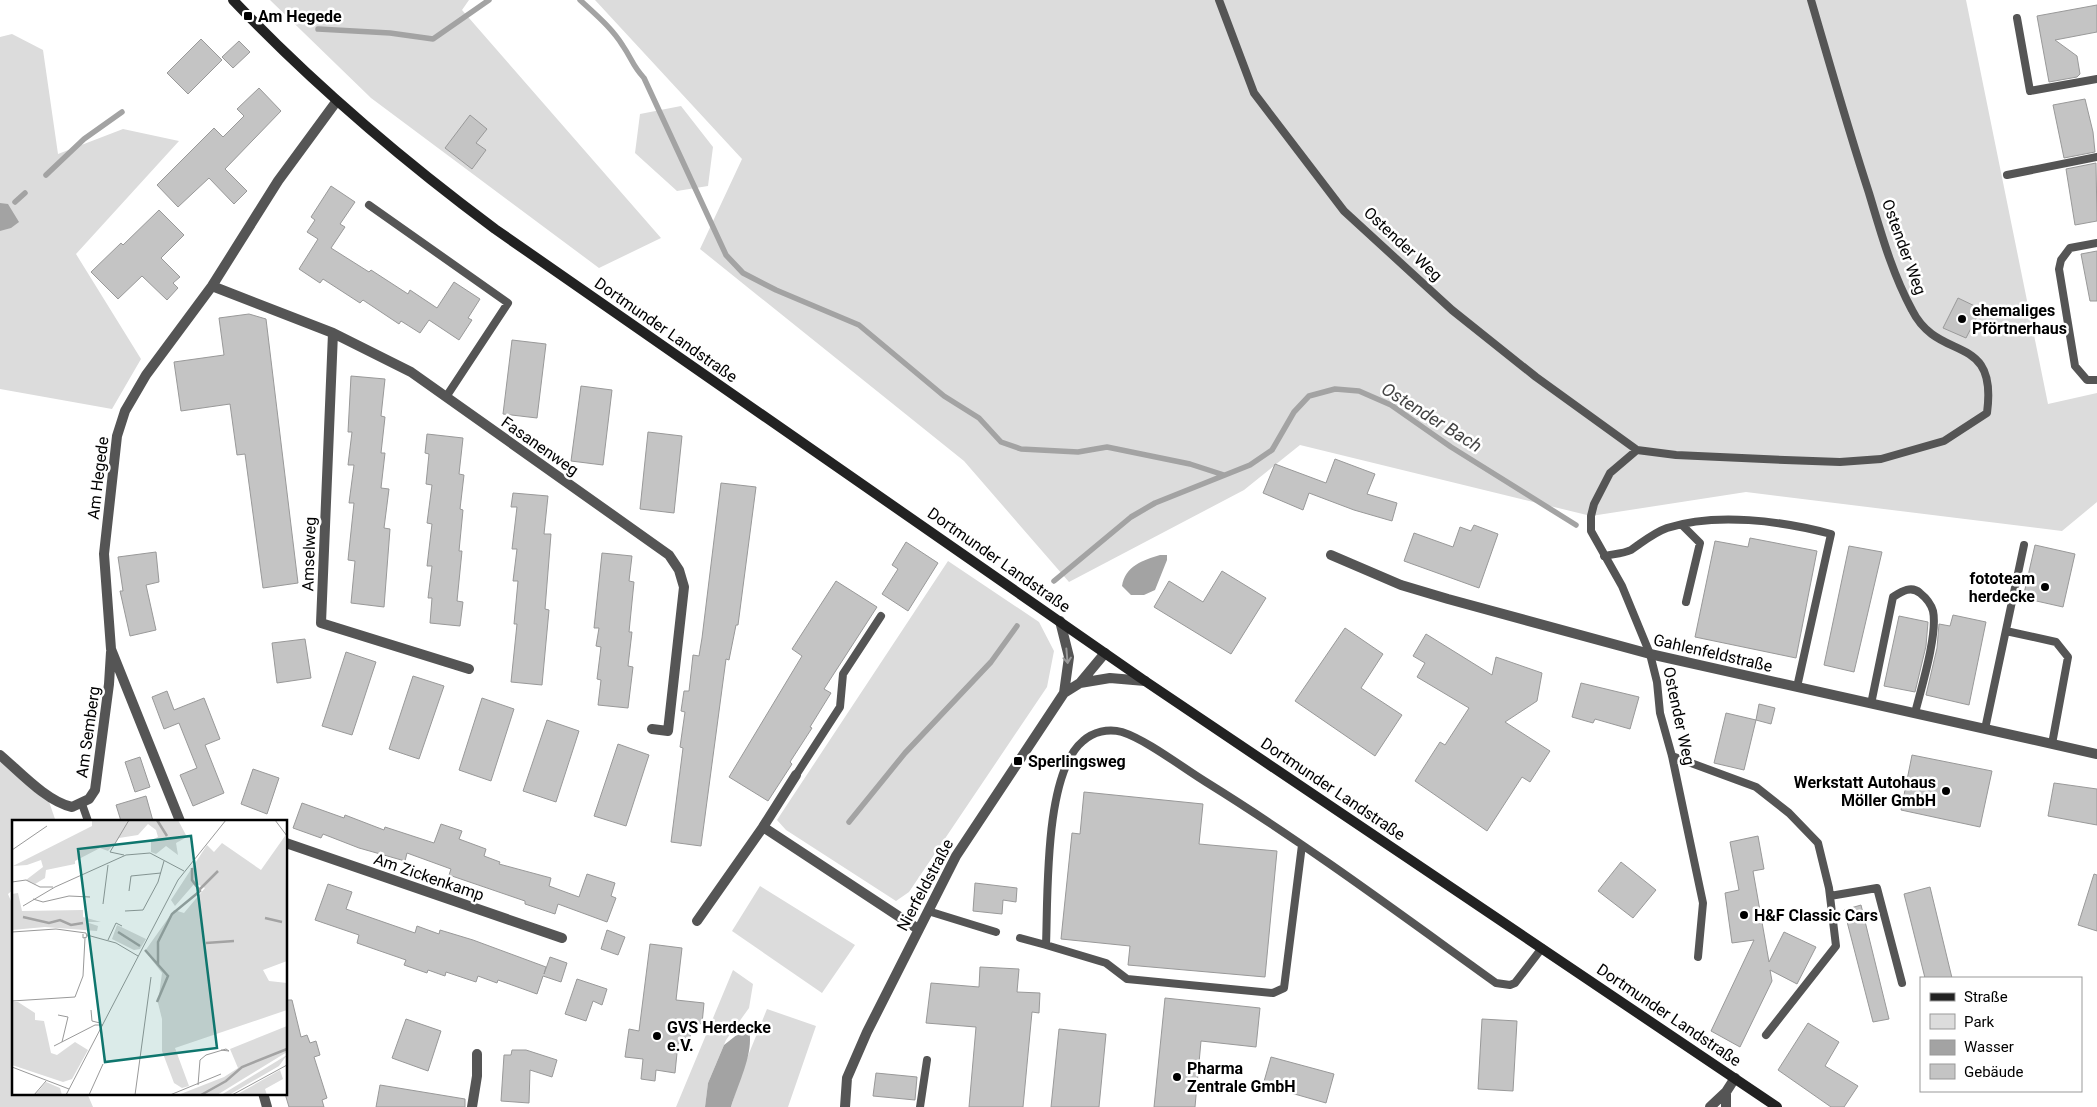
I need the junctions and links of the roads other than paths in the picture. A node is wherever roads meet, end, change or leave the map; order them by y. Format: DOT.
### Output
graph roads {
  1 [pos="233,0"];
  2 [pos="1219,0"];
  3 [pos="1811,0"];
  4 [pos="2017,18"];
  5 [pos="2097,79"];
  6 [pos="336,102"];
  7 [pos="2097,157"];
  8 [pos="2007,175"];
  9 [pos="369,205"];
  10 [pos="2097,244"];
  11 [pos="212,286"];
  12 [pos="333,332"];
  13 [pos="2097,380"];
  14 [pos="446,397"];
  15 [pos="1637,450"];
  16 [pos="1682,525"];
  17 [pos="2024,545"];
  18 [pos="1331,555"];
  19 [pos="1604,556"];
  20 [pos="1686,602"];
  21 [pos="881,616"];
  22 [pos="1060,621"];
  23 [pos="2006,631"];
  24 [pos="112,649"];
  25 [pos="1105,653"];
  26 [pos="1650,654"];
  27 [pos="469,669"];
  28 [pos="1145,681"];
  29 [pos="1080,683"];
  30 [pos="1797,688"];
  31 [pos="1064,693"];
  32 [pos="1870,704"];
  33 [pos="1915,713"];
  34 [pos="652,729"];
  35 [pos="1985,729"];
  36 [pos="2052,744"];
  37 [pos="2097,754"];
  38 [pos="0,755"];
  39 [pos="1672,756"];
  40 [pos="796,775"];
  41 [pos="82,804"];
  42 [pos="88,820"];
  43 [pos="180,820"];
  44 [pos="763,827"];
  45 [pos="288,844"];
  46 [pos="1302,845"];
  47 [pos="1830,896"];
  48 [pos="928,911"];
  49 [pos="697,922"];
  50 [pos="918,929"];
  51 [pos="996,932"];
  52 [pos="562,938"];
  53 [pos="1020,938"];
  54 [pos="1046,945"];
  55 [pos="1542,948"];
  56 [pos="1698,956"];
  57 [pos="1902,983"];
  58 [pos="1766,1035"];
  59 [pos="477,1054"];
  60 [pos="926,1060"];
  61 [pos="1736,1078"];
  62 [pos="1726,1092"];
  63 [pos="263,1094"];
  64 [pos="267,1107"];
  65 [pos="472,1107"];
  66 [pos="844,1107"];
  67 [pos="920,1107"];
  68 [pos="1710,1107"];
  69 [pos="1726,1107"];
  70 [pos="1777,1107"];
  1 -- 6 [label="main road, Dortmunder Landstraße"];
  2 -- 15 [label="lane, Ostender Weg"];
  3 -- 15 [label="lane, Ostender Weg"];
  4 -- 5 [label="lane"];
  6 -- 11 [label="street, Am Hegede"];
  6 -- 22 [label="main road, Dortmunder Landstraße"];
  7 -- 8 [label="lane"];
  9 -- 14 [label="lane"];
  10 -- 13 [label="lane"];
  11 -- 12 [label="street, Fasanenweg"];
  11 -- 24 [label="street, Am Hegede"];
  12 -- 14 [label="street, Fasanenweg"];
  12 -- 27 [label="street, Amselweg"];
  14 -- 34 [label="street, Fasanenweg"];
  15 -- 19 [label="lane, Ostender Weg"];
  16 -- 19 [label="lane"];
  16 -- 20 [label="lane"];
  16 -- 30 [label="lane"];
  17 -- 23 [label="lane"];
  18 -- 26 [label="street, Gahlenfeldstraße"];
  19 -- 26 [label="lane, Ostender Weg"];
  21 -- 40 [label="lane"];
  22 -- 25 [label="main road, Dortmunder Landstraße"];
  22 -- 31 [label="street, Nierfeldstraße, one-way"];
  23 -- 35 [label="lane"];
  23 -- 36 [label="lane"];
  24 -- 41 [label="street, Am Semberg"];
  24 -- 43 [label="street, Am Hegede"];
  25 -- 28 [label="main road, Dortmunder Landstraße"];
  25 -- 29 [label="street, Nierfeldstraße"];
  26 -- 30 [label="street, Gahlenfeldstraße"];
  26 -- 39 [label="lane, Ostender Weg"];
  28 -- 29 [label="street, Nierfeldstraße"];
  28 -- 55 [label="main road, Dortmunder Landstraße"];
  29 -- 31 [label="street, Nierfeldstraße"];
  30 -- 32 [label="street, Gahlenfeldstraße"];
  31 -- 48 [label="street, Nierfeldstraße"];
  32 -- 33 [label="street, Gahlenfeldstraße"];
  32 -- 33 [label="lane"];
  33 -- 35 [label="street, Gahlenfeldstraße"];
  35 -- 36 [label="street, Gahlenfeldstraße"];
  36 -- 37 [label="street, Gahlenfeldstraße"];
  38 -- 41 [label="street"];
  39 -- 47 [label="lane"];
  39 -- 56 [label="lane, Ostender Weg"];
  40 -- 44 [label="street"];
  41 -- 42 [label="lane"];
  44 -- 49 [label="street"];
  44 -- 50 [label="street"];
  45 -- 52 [label="street, Am Zickenkamp"];
  46 -- 54 [label="lane"];
  46 -- 54 [label="lane"];
  46 -- 55 [label="lane"];
  47 -- 57 [label="lane"];
  47 -- 58 [label="lane"];
  48 -- 50 [label="street, Nierfeldstraße"];
  48 -- 51 [label="lane"];
  50 -- 66 [label="street, Nierfeldstraße"];
  53 -- 54 [label="lane"];
  55 -- 61 [label="main road, Dortmunder Landstraße"];
  59 -- 65 [label="street"];
  60 -- 67 [label="lane"];
  61 -- 62 [label="street"];
  61 -- 70 [label="main road, Dortmunder Landstraße"];
  62 -- 68 [label="street"];
  62 -- 69 [label="street"];
  63 -- 64 [label="street"];
}
